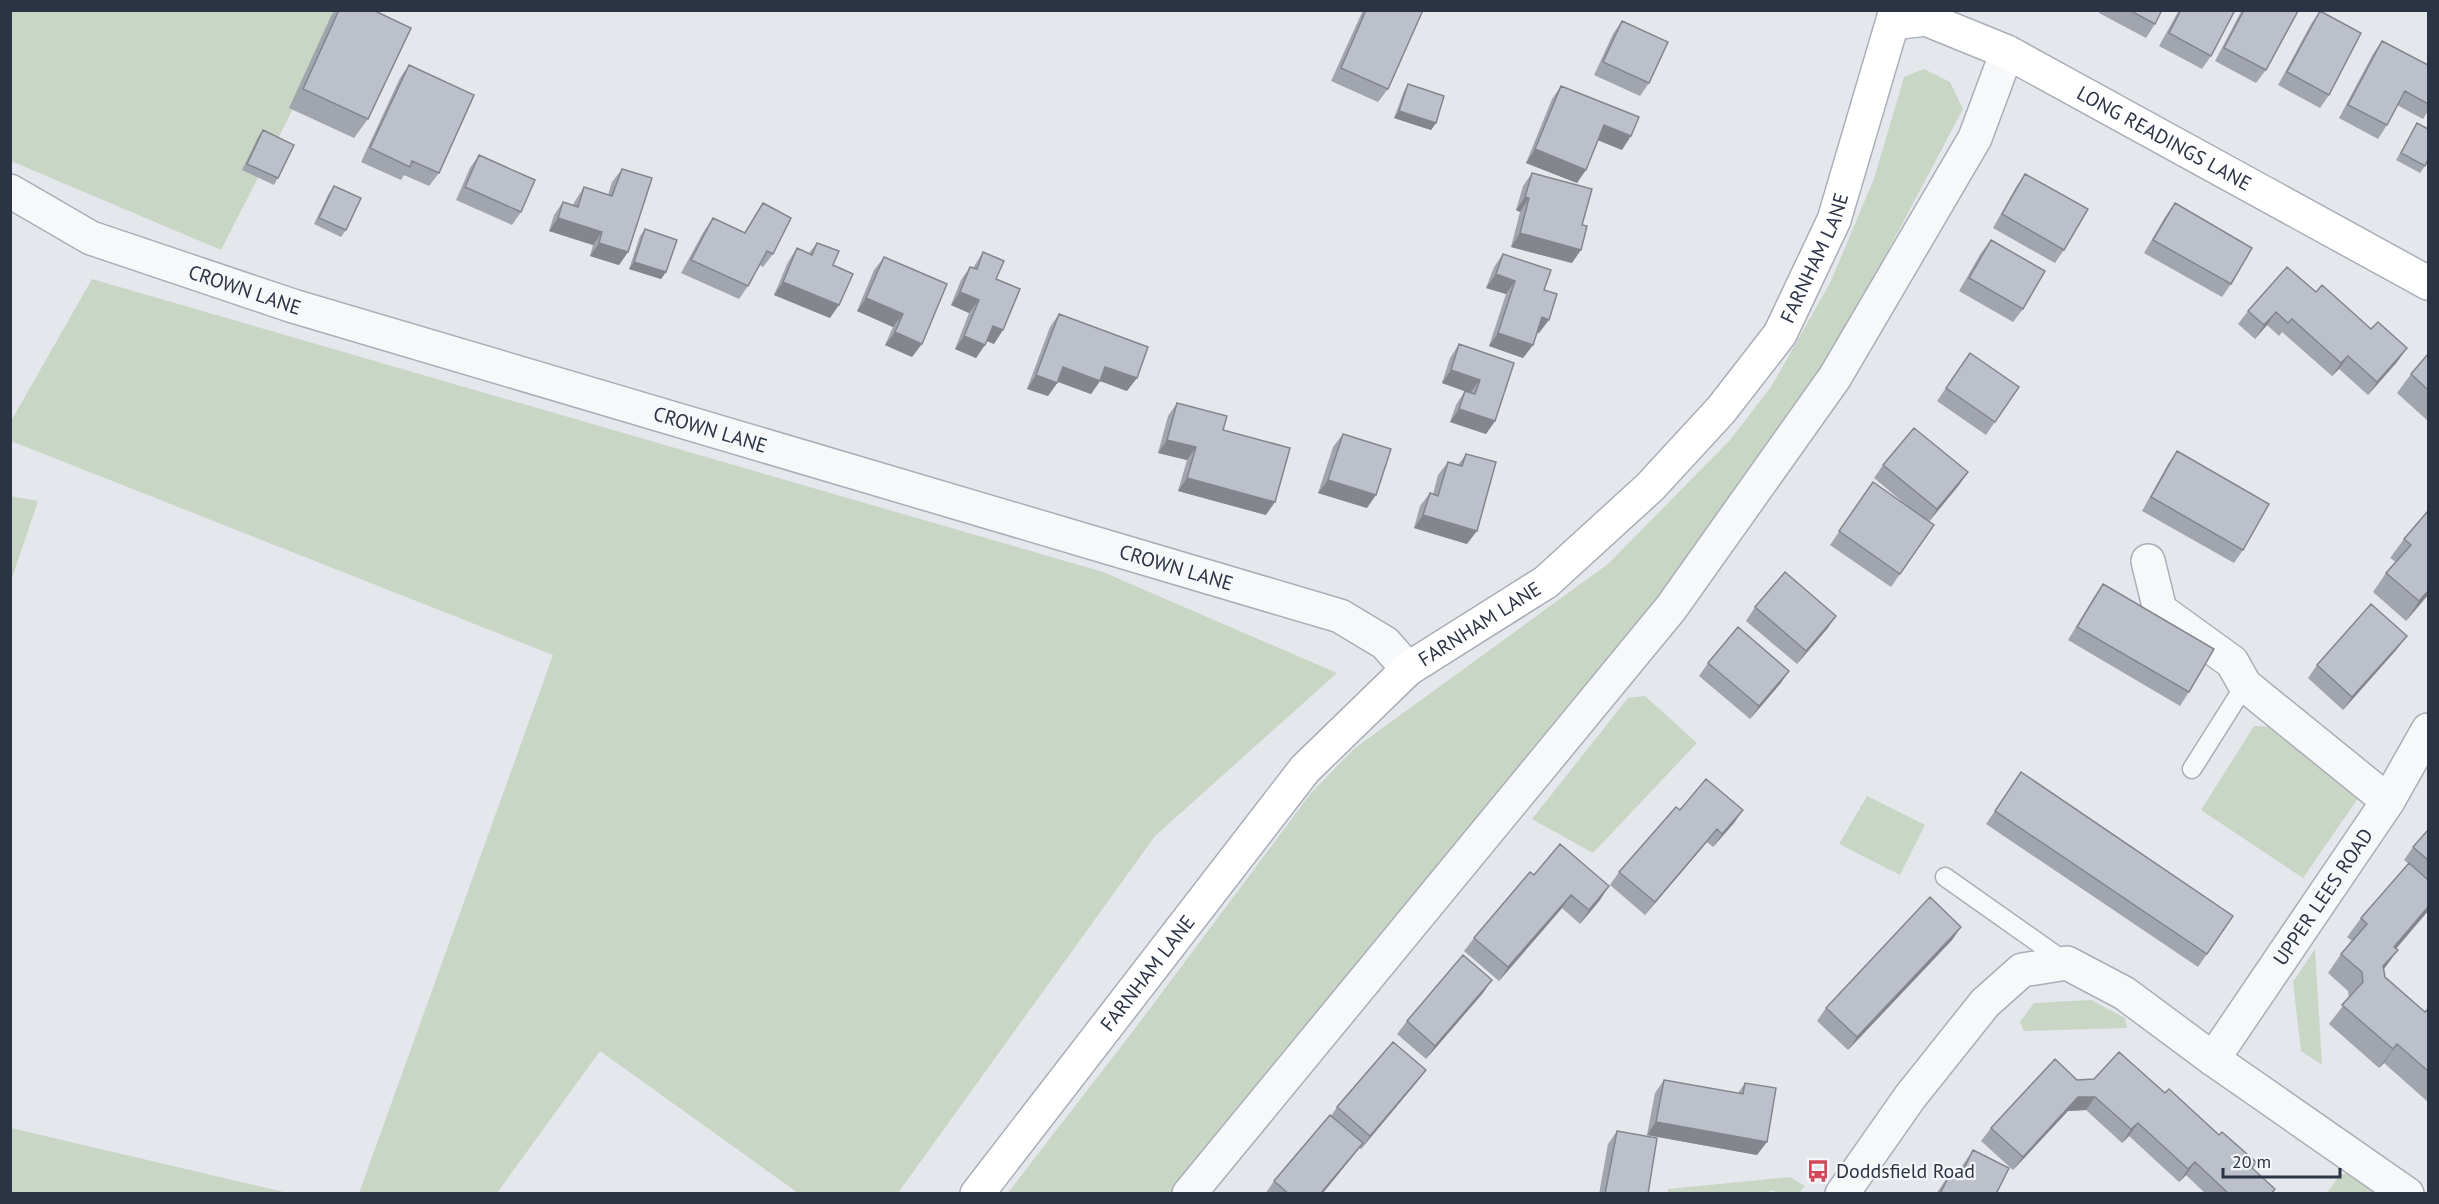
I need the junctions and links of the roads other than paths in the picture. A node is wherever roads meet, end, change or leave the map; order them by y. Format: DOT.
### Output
graph roads {
  1 [pos="1894,17"];
  2 [pos="2007,52"];
  3 [pos="10,191"];
  4 [pos="2428,283"];
  5 [pos="2148,561"];
  6 [pos="1408,669"];
  7 [pos="2245,685"];
  8 [pos="2428,730"];
  9 [pos="2192,769"];
  10 [pos="2388,801"];
  11 [pos="1945,877"];
  12 [pos="2067,963"];
  13 [pos="2213,1059"];
  14 [pos="977,1194"];
  15 [pos="1189,1194"];
  16 [pos="1842,1194"];
  17 [pos="2407,1194"];
  1 -- 2 [label="street, LONG READINGS LANE"];
  1 -- 6 [label="street, FARNHAM LANE"];
  2 -- 4 [label="street, LONG READINGS LANE"];
  2 -- 15 [label="street"];
  3 -- 6 [label="street, CROWN LANE"];
  5 -- 7 [label="street"];
  6 -- 14 [label="street, FARNHAM LANE"];
  7 -- 9 [label="lane"];
  7 -- 10 [label="street"];
  8 -- 10 [label="street, UPPER LEES ROAD"];
  10 -- 13 [label="street, UPPER LEES ROAD"];
  11 -- 12 [label="lane"];
  12 -- 13 [label="street"];
  12 -- 16 [label="street"];
  13 -- 17 [label="street"];
}
